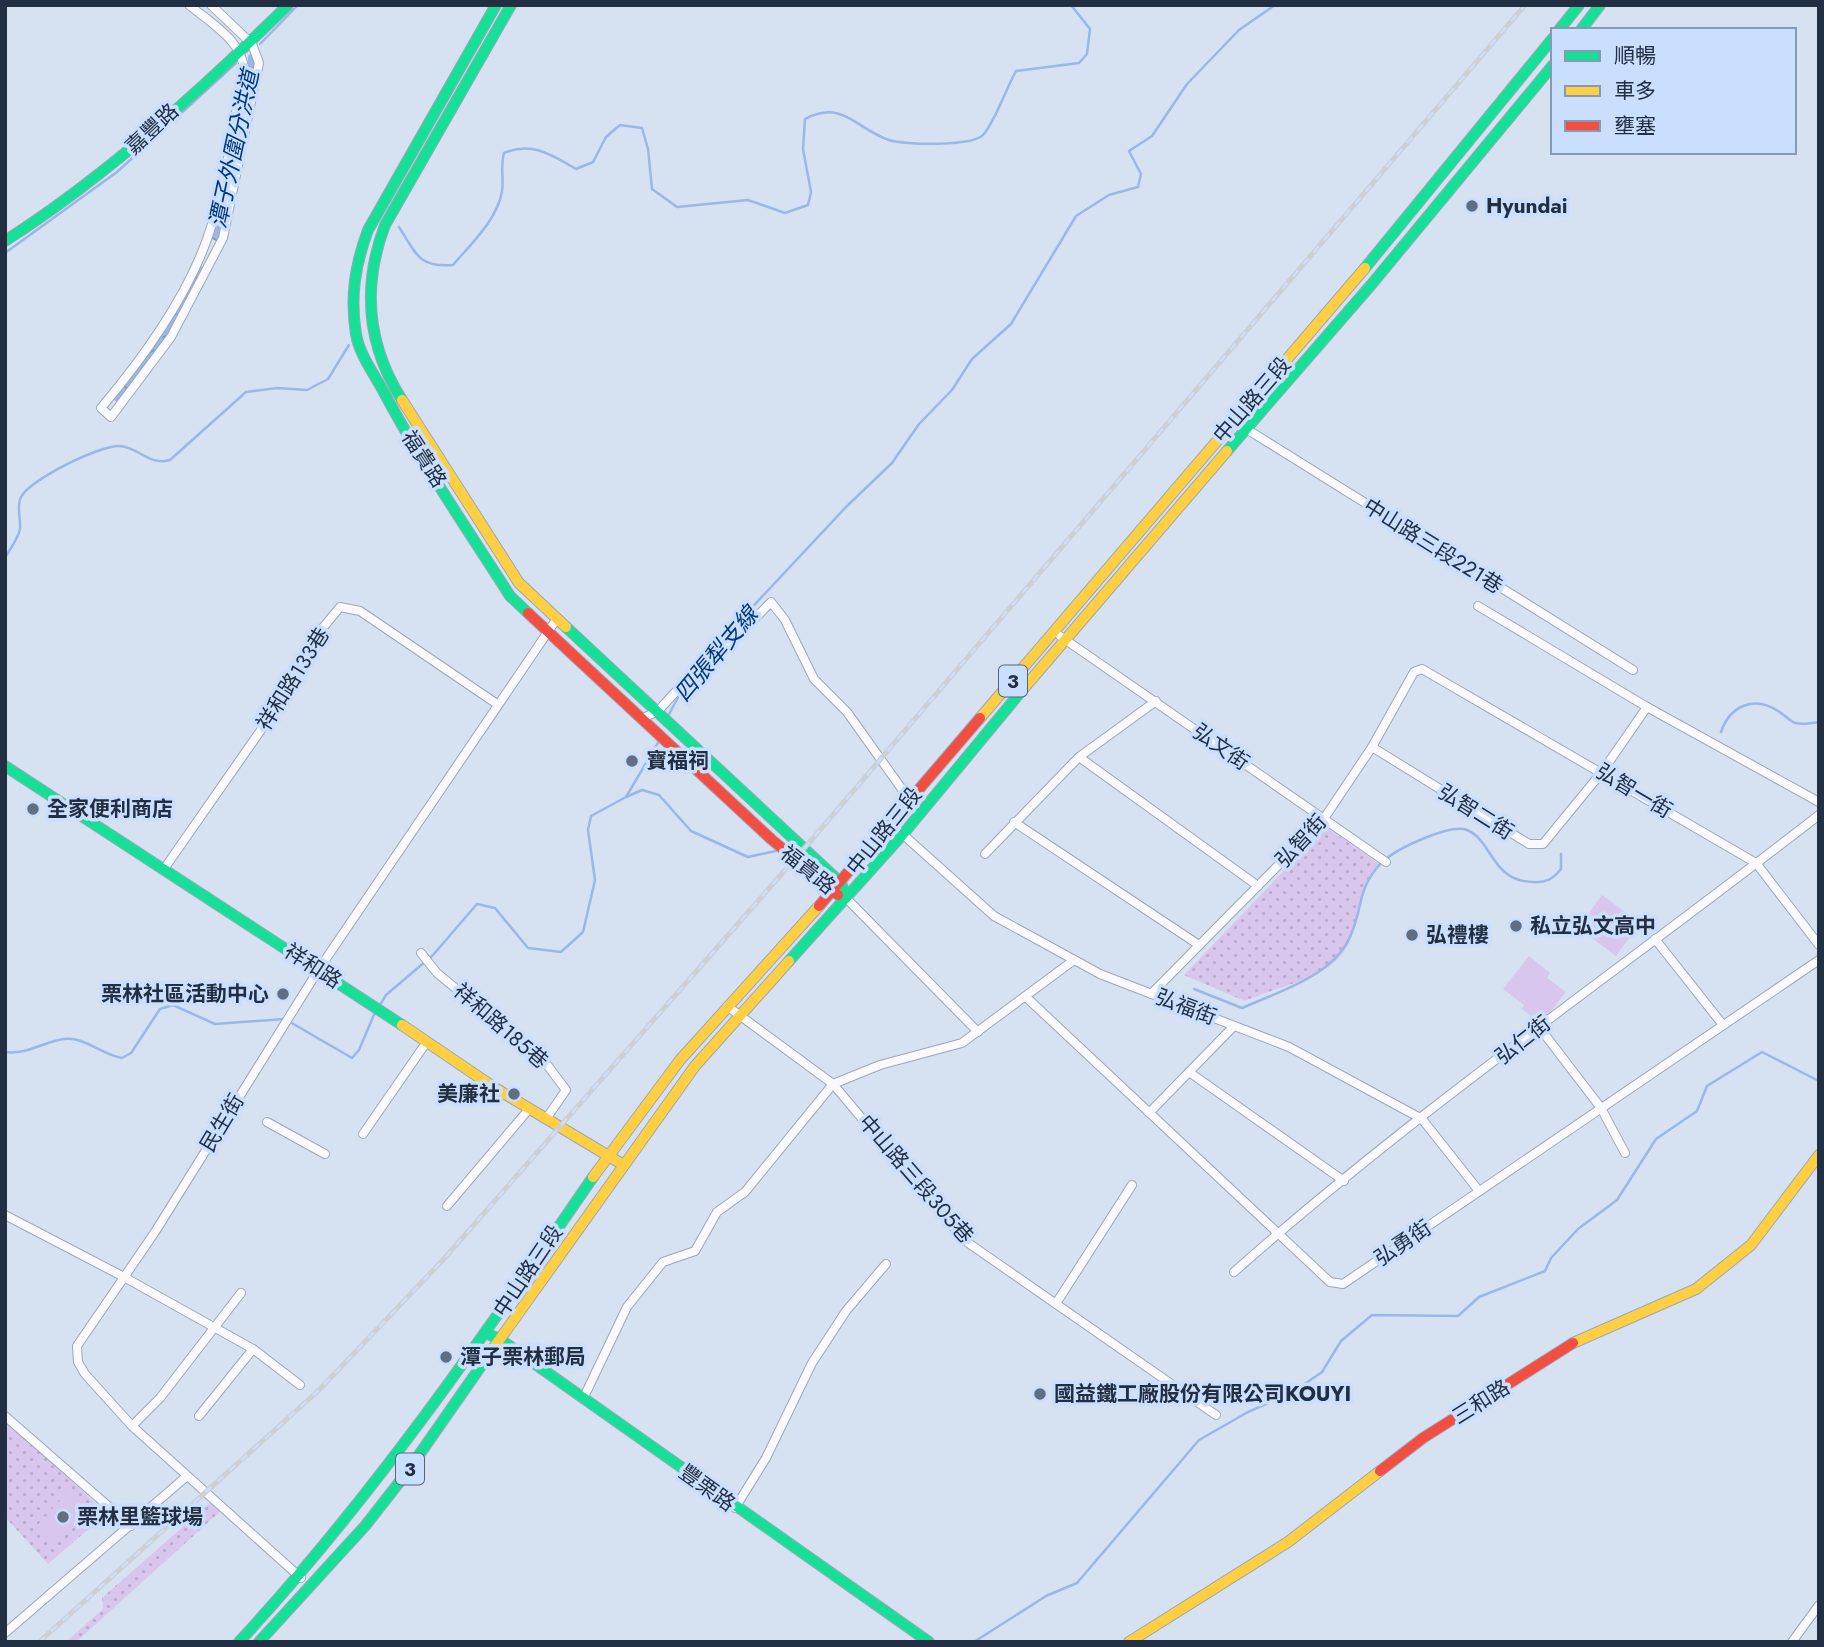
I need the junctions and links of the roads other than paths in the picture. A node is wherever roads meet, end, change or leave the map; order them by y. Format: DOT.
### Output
graph roads {
  1 [pos="189,5"];
  2 [pos="211,5"];
  3 [pos="288,5"];
  4 [pos="496,5"];
  5 [pos="510,5"];
  6 [pos="1579,5"];
  7 [pos="1600,5"];
  8 [pos="1561,28"];
  9 [pos="1583,28"];
  10 [pos="1551,40"];
  11 [pos="251,42"];
  12 [pos="240,52"];
  13 [pos="1551,67"];
  14 [pos="5,241"];
  15 [pos="202,250"];
  16 [pos="214,257"];
  17 [pos="1233,421"];
  18 [pos="1247,429"];
  19 [pos="1478,607"];
  20 [pos="556,620"];
  21 [pos="547,631"];
  22 [pos="1060,636"];
  23 [pos="1422,669"];
  24 [pos="1633,670"];
  25 [pos="1156,701"];
  26 [pos="497,704"];
  27 [pos="1647,706"];
  28 [pos="658,711"];
  29 [pos="641,719"];
  30 [pos="1372,747"];
  31 [pos="1079,757"];
  32 [pos="5,766"];
  33 [pos="1602,772"];
  34 [pos="909,799"];
  35 [pos="1819,802"];
  36 [pos="1819,815"];
  37 [pos="1323,820"];
  38 [pos="889,822"];
  39 [pos="1014,822"];
  40 [pos="904,833"];
  41 [pos="985,854"];
  42 [pos="1386,862"];
  43 [pos="1756,863"];
  44 [pos="164,869"];
  45 [pos="841,883"];
  46 [pos="1258,886"];
  47 [pos="831,893"];
  48 [pos="846,898"];
  49 [pos="1656,939"];
  50 [pos="1199,945"];
  51 [pos="1819,945"];
  52 [pos="421,953"];
  53 [pos="1074,960"];
  54 [pos="1819,960"];
  55 [pos="319,969"];
  56 [pos="1151,994"];
  57 [pos="1026,997"];
  58 [pos="727,1006"];
  59 [pos="740,1017"];
  60 [pos="1723,1025"];
  61 [pos="1234,1026"];
  62 [pos="1539,1027"];
  63 [pos="978,1032"];
  64 [pos="426,1043"];
  65 [pos="1189,1072"];
  66 [pos="833,1084"];
  67 [pos="1601,1108"];
  68 [pos="529,1109"];
  69 [pos="1149,1112"];
  70 [pos="546,1119"];
  71 [pos="1422,1119"];
  72 [pos="267,1122"];
  73 [pos="363,1134"];
  74 [pos="1625,1153"];
  75 [pos="325,1154"];
  76 [pos="1819,1155"];
  77 [pos="607,1156"];
  78 [pos="622,1164"];
  79 [pos="1344,1181"];
  80 [pos="1132,1185"];
  81 [pos="1479,1191"];
  82 [pos="447,1206"];
  83 [pos="5,1215"];
  84 [pos="1278,1233"];
  85 [pos="886,1264"];
  86 [pos="1234,1272"];
  87 [pos="124,1276"];
  88 [pos="241,1293"];
  89 [pos="1057,1302"];
  90 [pos="213,1329"];
  91 [pos="486,1333"];
  92 [pos="501,1340"];
  93 [pos="253,1349"];
  94 [pos="300,1385"];
  95 [pos="583,1399"];
  96 [pos="1216,1415"];
  97 [pos="5,1416"];
  98 [pos="199,1416"];
  99 [pos="132,1426"];
  100 [pos="187,1476"];
  101 [pos="735,1508"];
  102 [pos="131,1526"];
  103 [pos="300,1576"];
  104 [pos="306,1588"];
  105 [pos="1819,1605"];
  106 [pos="5,1633"];
  107 [pos="239,1642"];
  108 [pos="259,1642"];
  109 [pos="929,1642"];
  110 [pos="1129,1642"];
  111 [pos="1792,1642"];
  1 -- 12 [label="street"];
  2 -- 11 [label="street"];
  3 -- 11 [label="street, 嘉豐路"];
  4 -- 21 [label="street, 福貴路"];
  5 -- 20 [label="street, 福貴路"];
  6 -- 8 [label="street"];
  7 -- 9 [label="street"];
  10 -- 17 [label="street, 中山路三段 / 3"];
  11 -- 12 [label="street, 嘉豐路"];
  11 -- 16 [label="street"];
  12 -- 14 [label="street, 嘉豐路"];
  12 -- 15 [label="street"];
  13 -- 18 [label="street, 中山路三段 / 3"];
  15 -- 16 [label="street"];
  15 -- 16 [label="street"];
  17 -- 18 [label="street, 中山路三段221巷"];
  17 -- 22 [label="street, 中山路三段 / 3"];
  18 -- 22 [label="street, 中山路三段 / 3"];
  18 -- 24 [label="street, 中山路三段221巷"];
  19 -- 27 [label="street"];
  20 -- 21 [label="street, 民生街"];
  20 -- 28 [label="street, 福貴路"];
  21 -- 26 [label="street, 民生街"];
  21 -- 29 [label="street, 福貴路"];
  22 -- 25 [label="street, 弘文街"];
  22 -- 34 [label="street, 中山路三段 / 3"];
  22 -- 40 [label="street, 中山路三段 / 3"];
  23 -- 30 [label="street, 弘智街"];
  23 -- 33 [label="street, 弘智一街"];
  25 -- 31 [label="street"];
  25 -- 37 [label="street, 弘文街"];
  26 -- 44 [label="street, 祥和路133巷"];
  26 -- 55 [label="street, 民生街"];
  27 -- 33 [label="street, 弘智二街"];
  27 -- 35 [label="street"];
  28 -- 29 [label="street"];
  28 -- 34 [label="street"];
  28 -- 45 [label="street, 福貴路"];
  29 -- 47 [label="street, 福貴路"];
  30 -- 33 [label="street, 弘智二街"];
  30 -- 37 [label="street, 弘智街"];
  31 -- 39 [label="street"];
  31 -- 46 [label="street"];
  32 -- 44 [label="street, 祥和路"];
  33 -- 43 [label="street, 弘智一街"];
  34 -- 38 [label="street, 中山路三段 / 3"];
  36 -- 43 [label="street, 弘仁街"];
  37 -- 42 [label="street, 弘文街"];
  37 -- 46 [label="street, 弘智街"];
  38 -- 40 [label="street, 弘福街"];
  38 -- 45 [label="street, 中山路三段 / 3"];
  39 -- 41 [label="street"];
  39 -- 50 [label="street"];
  40 -- 48 [label="street, 中山路三段 / 3"];
  40 -- 53 [label="street, 弘福街"];
  43 -- 49 [label="street, 弘仁街"];
  43 -- 51 [label="street, 弘智一街"];
  44 -- 55 [label="street, 祥和路"];
  45 -- 47 [label="street, 中山路三段 / 3"];
  45 -- 48 [label="street, 福貴路"];
  46 -- 50 [label="street, 弘智街"];
  47 -- 48 [label="street, 福貴路"];
  47 -- 58 [label="street, 中山路三段 / 3"];
  48 -- 59 [label="street, 中山路三段 / 3"];
  48 -- 63 [label="street"];
  49 -- 60 [label="street"];
  49 -- 62 [label="street, 弘仁街"];
  50 -- 56 [label="street, 弘智街"];
  52 -- 70 [label="street, 祥和路185巷"];
  53 -- 56 [label="street, 弘福街"];
  53 -- 57 [label="street"];
  54 -- 60 [label="street, 弘勇街"];
  55 -- 64 [label="street, 祥和路"];
  55 -- 87 [label="street, 民生街"];
  56 -- 61 [label="street, 弘福街"];
  57 -- 63 [label="street"];
  57 -- 69 [label="street, 弘勇街"];
  58 -- 59 [label="street, 中山路三段305巷"];
  58 -- 77 [label="street, 中山路三段 / 3"];
  59 -- 66 [label="street, 中山路三段305巷"];
  59 -- 78 [label="street, 中山路三段 / 3"];
  60 -- 67 [label="street, 弘勇街"];
  61 -- 65 [label="street"];
  61 -- 71 [label="street, 弘福街"];
  62 -- 67 [label="street"];
  62 -- 71 [label="street, 弘仁街"];
  63 -- 66 [label="street"];
  64 -- 68 [label="street, 祥和路"];
  64 -- 73 [label="street"];
  65 -- 69 [label="street"];
  65 -- 79 [label="street"];
  66 -- 89 [label="street, 中山路三段305巷"];
  66 -- 95 [label="street"];
  67 -- 74 [label="street"];
  67 -- 81 [label="street, 弘勇街"];
  68 -- 70 [label="street, 祥和路"];
  68 -- 82 [label="street"];
  69 -- 84 [label="street, 弘勇街"];
  70 -- 77 [label="street, 祥和路"];
  71 -- 79 [label="street, 弘仁街"];
  71 -- 81 [label="street, 弘福街"];
  72 -- 75 [label="street"];
  76 -- 110 [label="street, 三和路"];
  77 -- 78 [label="street, 祥和路"];
  77 -- 91 [label="street, 中山路三段 / 3"];
  78 -- 92 [label="street, 中山路三段 / 3"];
  79 -- 84 [label="street, 弘仁街"];
  80 -- 89 [label="street"];
  81 -- 84 [label="street, 弘勇街"];
  83 -- 87 [label="street"];
  84 -- 86 [label="street, 弘仁街"];
  85 -- 101 [label="street"];
  87 -- 90 [label="street"];
  87 -- 99 [label="street, 民生街"];
  88 -- 90 [label="street"];
  89 -- 96 [label="street, 中山路三段305巷"];
  90 -- 93 [label="street"];
  90 -- 99 [label="street"];
  91 -- 92 [label="street, 豐栗路"];
  91 -- 103 [label="street, 中山路三段 / 3"];
  92 -- 95 [label="street, 豐栗路"];
  92 -- 104 [label="street, 中山路三段 / 3"];
  93 -- 94 [label="street"];
  93 -- 98 [label="street"];
  95 -- 101 [label="street, 豐栗路"];
  97 -- 102 [label="street"];
  99 -- 100 [label="street, 民生街"];
  100 -- 102 [label="street"];
  100 -- 103 [label="street, 民生街"];
  101 -- 109 [label="street, 豐栗路"];
  102 -- 106 [label="street"];
  103 -- 104 [label="street, 民生街"];
  103 -- 107 [label="street, 中山路三段 / 3"];
  104 -- 108 [label="street, 中山路三段 / 3"];
  105 -- 111 [label="street"];
}
